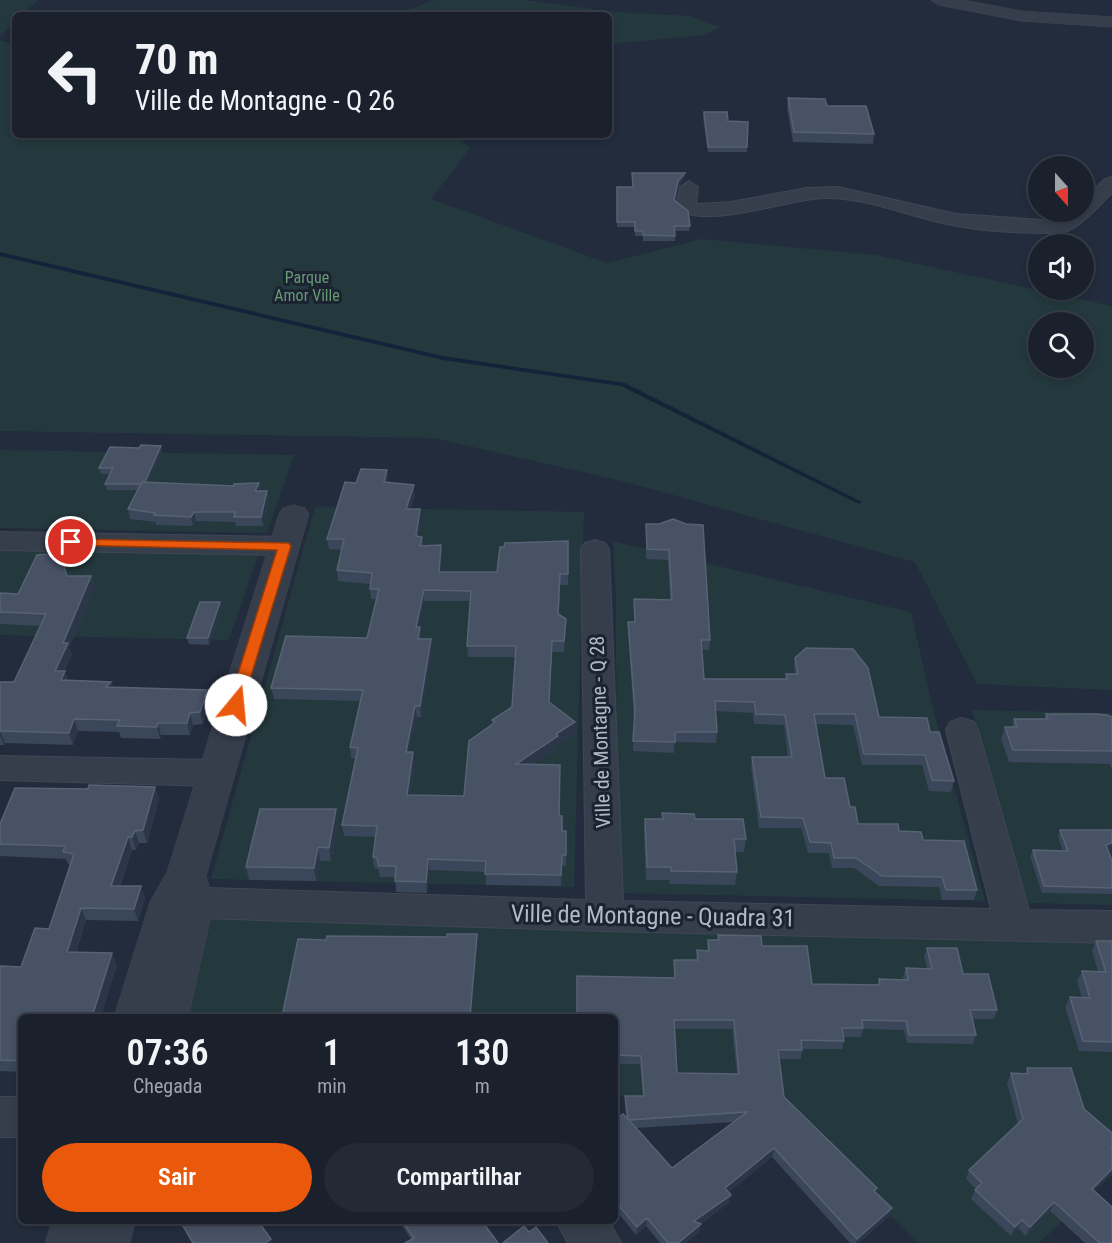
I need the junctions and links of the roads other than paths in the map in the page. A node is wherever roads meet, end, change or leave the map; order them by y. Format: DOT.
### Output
graph roads {
  1 [pos="939,0"];
  2 [pos="986,0"];
  3 [pos="1112,11"];
  4 [pos="1112,22"];
  5 [pos="1112,183"];
  6 [pos="689,187"];
  7 [pos="1094,200"];
  8 [pos="1068,222"];
  9 [pos="289,530"];
  10 [pos="0,541"];
  11 [pos="595,549"];
  12 [pos="962,730"];
  13 [pos="0,768"];
  14 [pos="215,773"];
  15 [pos="183,894"];
  16 [pos="605,916"];
  17 [pos="1014,924"];
  18 [pos="1112,927"];
  19 [pos="137,1014"];
  20 [pos="166,1014"];
  21 [pos="0,1117"];
  22 [pos="18,1117"];
  23 [pos="76,1224"];
  24 [pos="109,1224"];
  25 [pos="582,1224"];
  26 [pos="71,1243"];
  27 [pos="105,1243"];
  28 [pos="598,1243"];
  1 -- 4 [label="street"];
  2 -- 3 [label="street"];
  5 -- 7 [label="street"];
  6 -- 8 [label="street"];
  9 -- 10 [label="street"];
  9 -- 14 [label="street"];
  11 -- 16 [label="street, Ville de Montagne - Q 28"];
  12 -- 17 [label="street"];
  13 -- 14 [label="street"];
  14 -- 15 [label="street"];
  15 -- 16 [label="street, Ville de Montagne - Quadra 31"];
  15 -- 19 [label="street"];
  15 -- 20 [label="street"];
  16 -- 17 [label="street, Ville de Montagne - Quadra 31"];
  17 -- 18 [label="street, Ville de Montagne - Quadra 31"];
  21 -- 22 [label="street"];
  23 -- 26 [label="street"];
  24 -- 27 [label="street"];
  25 -- 28 [label="street"];
}
